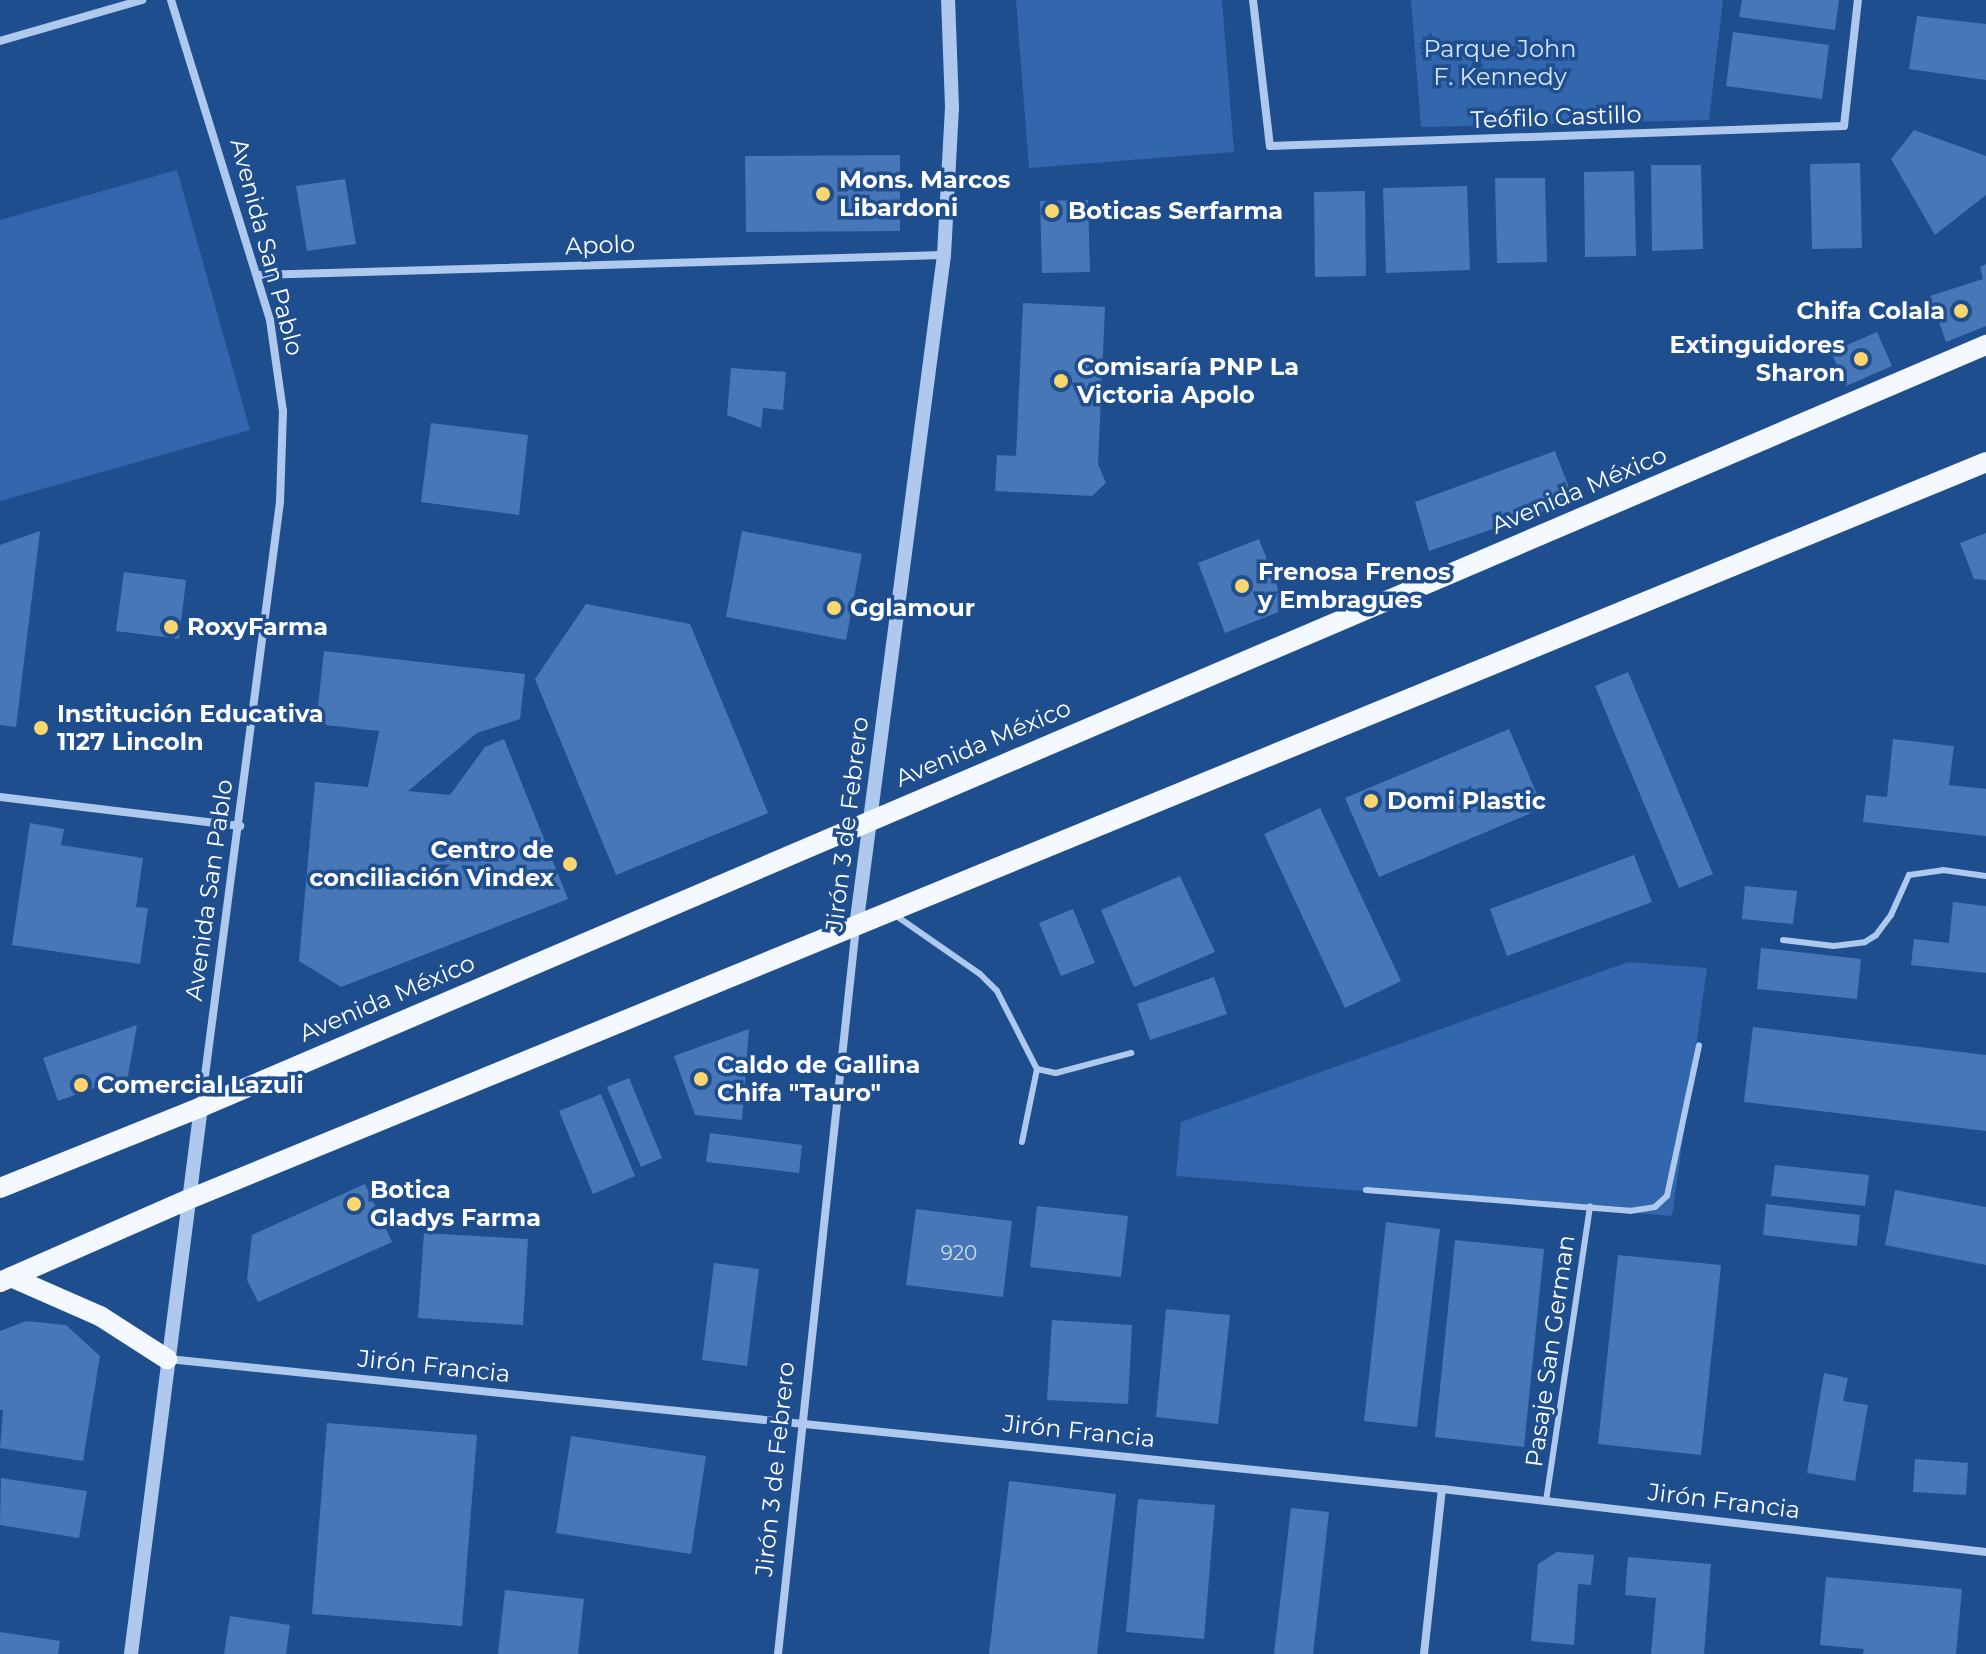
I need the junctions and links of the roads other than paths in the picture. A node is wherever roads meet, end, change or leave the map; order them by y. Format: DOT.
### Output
graph roads {
  1 [pos="142,0"];
  2 [pos="171,0"];
  3 [pos="948,0"];
  4 [pos="1253,0"];
  5 [pos="1858,0"];
  6 [pos="0,41"];
  7 [pos="944,255"];
  8 [pos="258,275"];
  9 [pos="1986,345"];
  10 [pos="1986,462"];
  11 [pos="0,797"];
  12 [pos="868,820"];
  13 [pos="240,826"];
  14 [pos="1986,876"];
  15 [pos="889,911"];
  16 [pos="856,927"];
  17 [pos="1783,940"];
  18 [pos="1699,1045"];
  19 [pos="1131,1053"];
  20 [pos="1037,1069"];
  21 [pos="201,1107"];
  22 [pos="1022,1142"];
  23 [pos="0,1188"];
  24 [pos="1366,1190"];
  25 [pos="187,1200"];
  26 [pos="1590,1206"];
  27 [pos="6,1280"];
  28 [pos="167,1359"];
  29 [pos="803,1422"];
  30 [pos="1442,1489"];
  31 [pos="1546,1501"];
  32 [pos="1986,1552"];
  33 [pos="131,1654"];
  34 [pos="778,1654"];
  35 [pos="1424,1654"];
  1 -- 6 [label="street"];
  2 -- 8 [label="street, Avenida San Pablo"];
  3 -- 7 [label="street, Jirón 3 de Febrero"];
  4 -- 5 [label="street, Teófilo Castillo"];
  7 -- 8 [label="street, Apolo"];
  7 -- 12 [label="street, Jirón 3 de Febrero"];
  8 -- 13 [label="street, Avenida San Pablo"];
  9 -- 12 [label="main road, Avenida México"];
  10 -- 15 [label="main road"];
  11 -- 13 [label="street"];
  12 -- 16 [label="street, Jirón 3 de Febrero"];
  12 -- 21 [label="main road, Avenida México"];
  13 -- 21 [label="street, Avenida San Pablo"];
  14 -- 17 [label="lane"];
  15 -- 16 [label="main road"];
  15 -- 20 [label="lane"];
  16 -- 25 [label="main road"];
  16 -- 29 [label="street, Jirón 3 de Febrero"];
  18 -- 26 [label="lane"];
  19 -- 20 [label="lane"];
  20 -- 22 [label="lane"];
  21 -- 23 [label="main road, Avenida México"];
  21 -- 25 [label="street, Avenida San Pablo"];
  24 -- 26 [label="lane"];
  25 -- 27 [label="main road"];
  25 -- 28 [label="street, Avenida San Pablo"];
  26 -- 31 [label="lane, Pasaje San German"];
  27 -- 28 [label="main road"];
  28 -- 29 [label="street, Jirón Francia"];
  28 -- 33 [label="street, Avenida San Pablo"];
  29 -- 30 [label="street, Jirón Francia"];
  29 -- 34 [label="street, Jirón 3 de Febrero"];
  30 -- 31 [label="street, Jirón Francia"];
  30 -- 35 [label="street"];
  31 -- 32 [label="street, Jirón Francia"];
}
